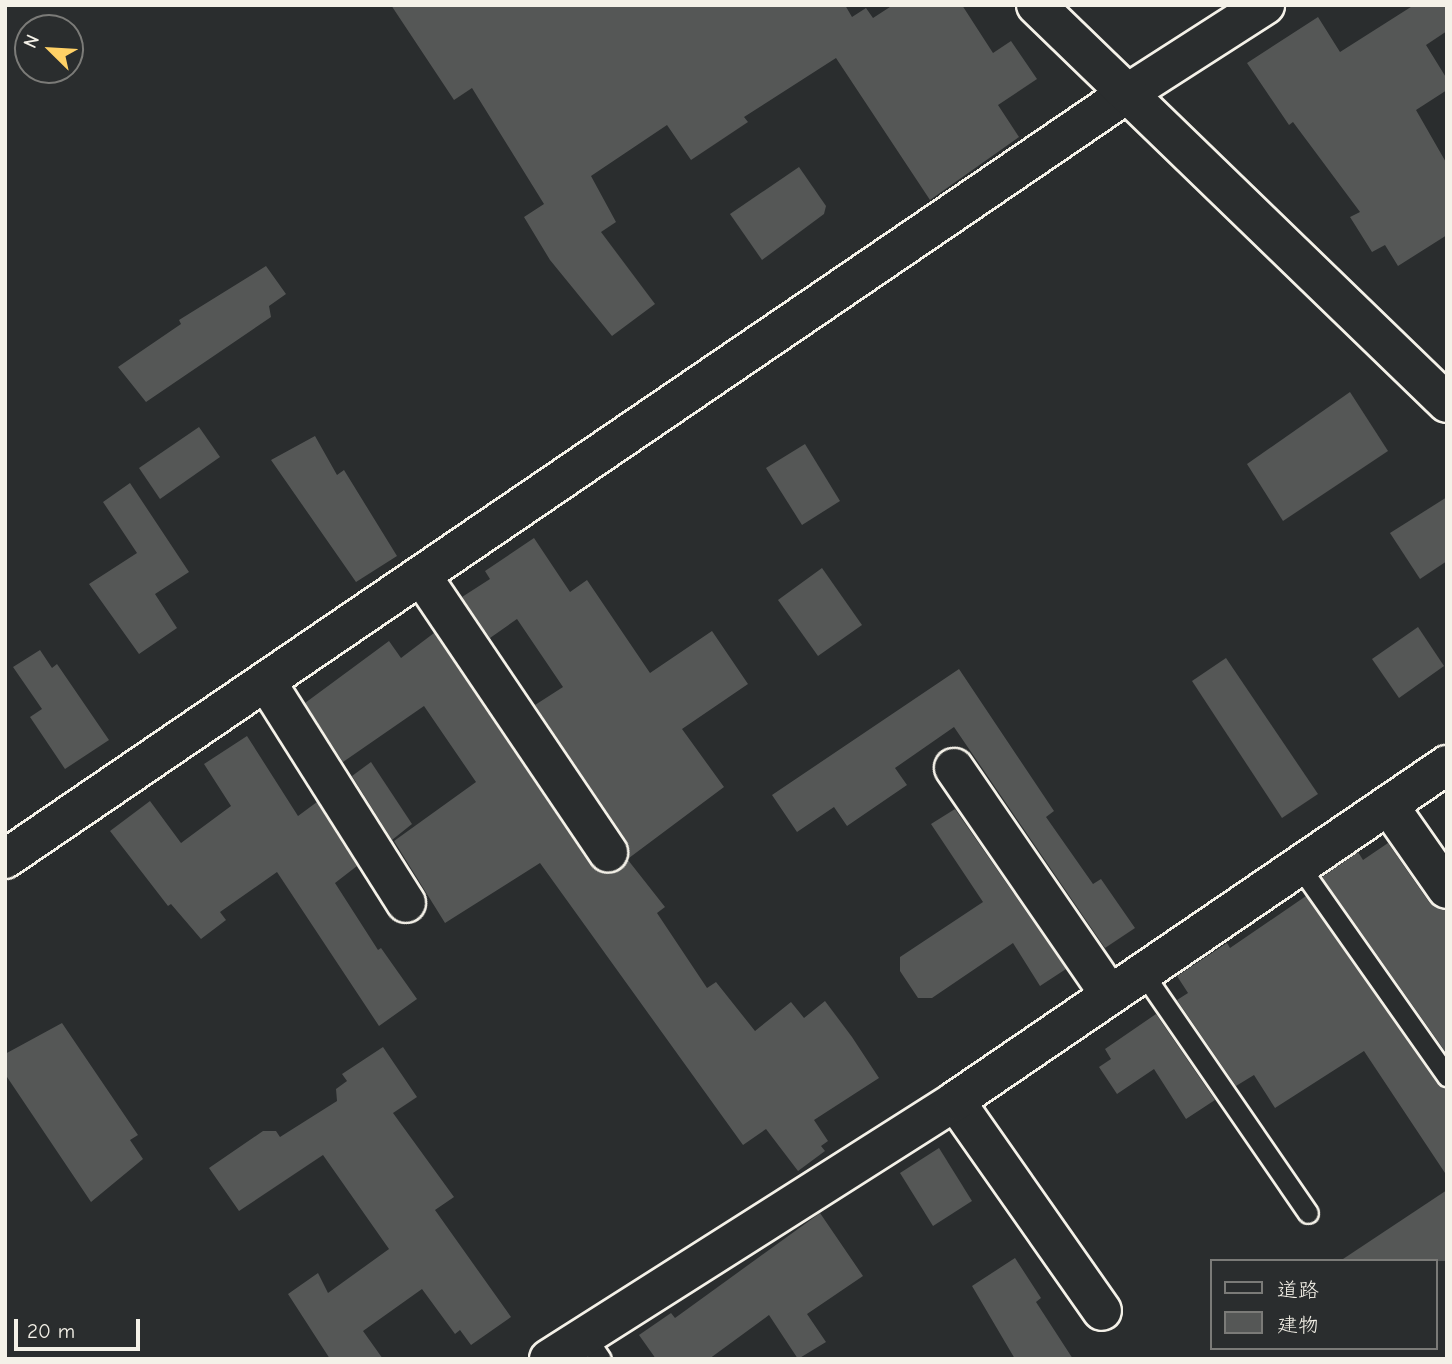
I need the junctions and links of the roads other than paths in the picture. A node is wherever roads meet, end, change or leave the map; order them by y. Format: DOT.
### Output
graph roads {
  1 [pos="1036,5"];
  2 [pos="1265,5"];
  3 [pos="1128,93"];
  4 [pos="1447,403"];
  5 [pos="423,578"];
  6 [pos="267,683"];
  7 [pos="1447,765"];
  8 [pos="954,768"];
  9 [pos="1390,806"];
  10 [pos="608,852"];
  11 [pos="5,859"];
  12 [pos="1300,867"];
  13 [pos="1447,889"];
  14 [pos="407,903"];
  15 [pos="1143,973"];
  16 [pos="1110,995"];
  17 [pos="1447,1076"];
  18 [pos="955,1101"];
  19 [pos="1308,1213"];
  20 [pos="1102,1311"];
  21 [pos="592,1346"];
  22 [pos="549,1359"];
  1 -- 3 [label="street"];
  2 -- 3 [label="street"];
  3 -- 4 [label="street"];
  3 -- 5 [label="street"];
  5 -- 6 [label="street"];
  5 -- 10 [label="street"];
  6 -- 11 [label="street"];
  6 -- 14 [label="street"];
  7 -- 9 [label="street"];
  8 -- 16 [label="street"];
  9 -- 12 [label="street"];
  9 -- 13 [label="street"];
  12 -- 15 [label="street"];
  12 -- 17 [label="lane"];
  15 -- 16 [label="street"];
  15 -- 19 [label="lane"];
  16 -- 18 [label="street"];
  18 -- 20 [label="street"];
  18 -- 21 [label="street"];
  21 -- 22 [label="street"];
}
